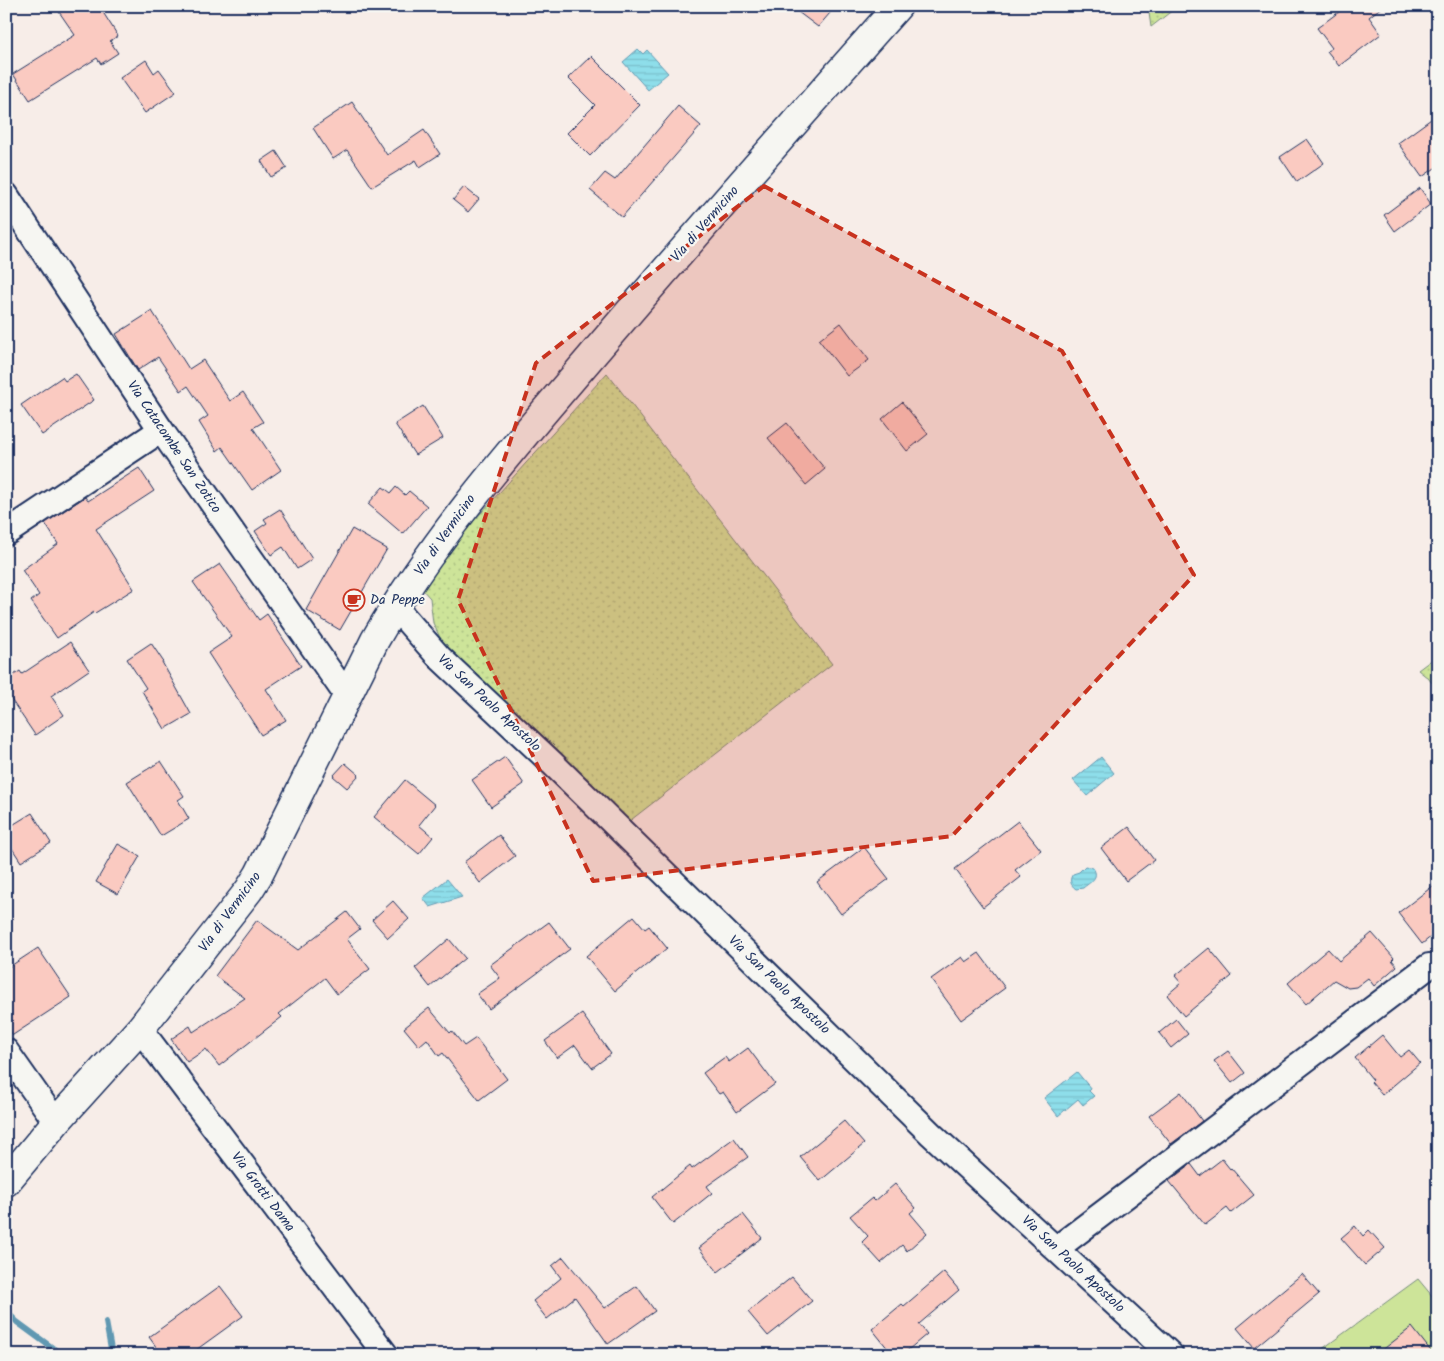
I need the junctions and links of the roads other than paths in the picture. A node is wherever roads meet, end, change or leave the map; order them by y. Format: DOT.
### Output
graph roads {
  1 [pos="898,6"];
  2 [pos="6,195"];
  3 [pos="161,430"];
  4 [pos="6,533"];
  5 [pos="395,607"];
  6 [pos="347,696"];
  7 [pos="1429,966"];
  8 [pos="140,1029"];
  9 [pos="6,1051"];
  10 [pos="56,1122"];
  11 [pos="6,1182"];
  12 [pos="1057,1248"];
  13 [pos="386,1355"];
  14 [pos="1171,1355"];
  1 -- 5 [label="main road, Via di Vermicino"];
  2 -- 3 [label="street, Via Catacombe San Zotico"];
  3 -- 4 [label="street"];
  3 -- 6 [label="street, Via Catacombe San Zotico"];
  5 -- 6 [label="main road, Via di Vermicino"];
  5 -- 12 [label="street, Via San Paolo Apostolo"];
  6 -- 8 [label="main road, Via di Vermicino"];
  7 -- 12 [label="street"];
  8 -- 10 [label="main road, Via di Vermicino"];
  8 -- 13 [label="street, Via Grotti Dama"];
  9 -- 10 [label="street"];
  10 -- 11 [label="main road, Via di Vermicino"];
  12 -- 14 [label="street, Via San Paolo Apostolo"];
}
